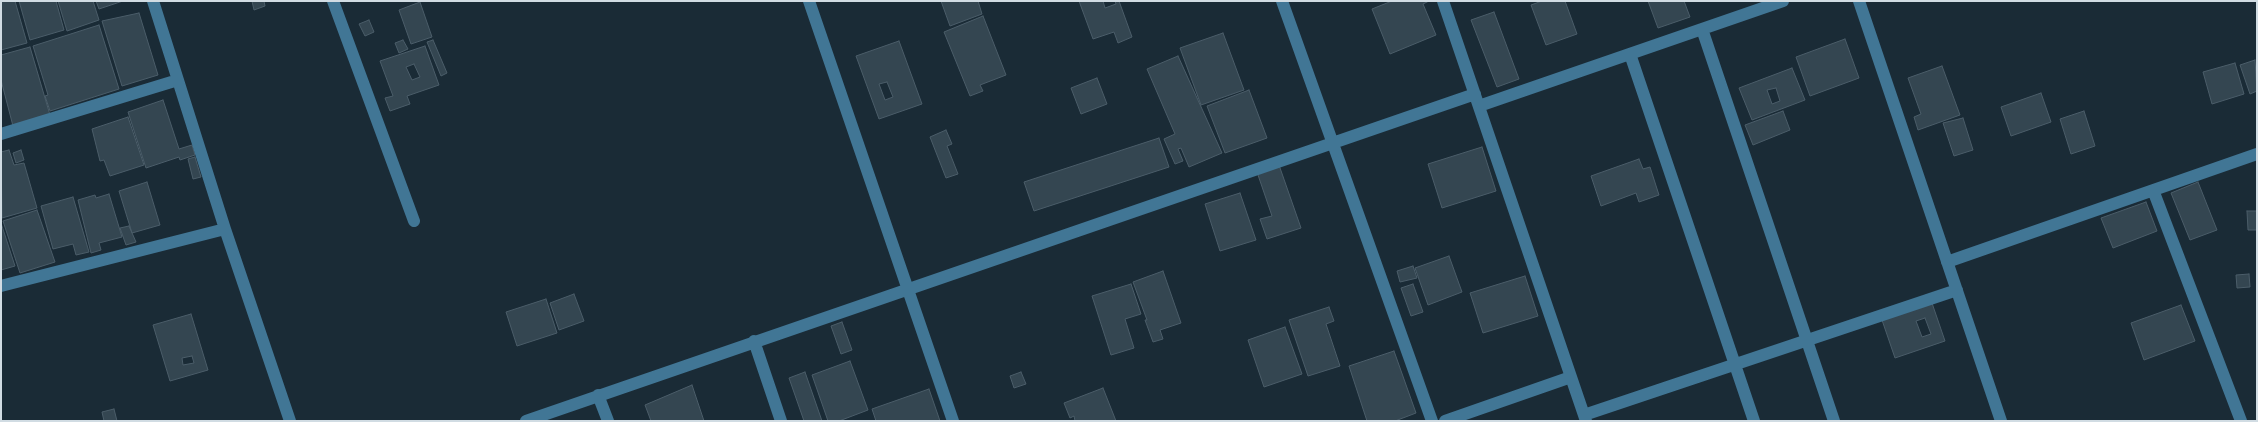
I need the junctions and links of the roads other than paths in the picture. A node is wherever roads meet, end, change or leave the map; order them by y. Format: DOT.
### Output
graph roads {
  1 [pos="153,1"];
  2 [pos="333,1"];
  3 [pos="809,1"];
  4 [pos="1282,1"];
  5 [pos="1443,1"];
  6 [pos="1783,1"];
  7 [pos="1859,1"];
  8 [pos="1702,29"];
  9 [pos="1630,54"];
  10 [pos="178,80"];
  11 [pos="1475,94"];
  12 [pos="1479,106"];
  13 [pos="1,134"];
  14 [pos="1333,142"];
  15 [pos="2257,154"];
  16 [pos="2152,190"];
  17 [pos="414,221"];
  18 [pos="225,229"];
  19 [pos="1947,262"];
  20 [pos="1,286"];
  21 [pos="908,289"];
  22 [pos="1957,290"];
  23 [pos="1807,340"];
  24 [pos="754,341"];
  25 [pos="1735,365"];
  26 [pos="1571,377"];
  27 [pos="598,395"];
  28 [pos="1585,418"];
  29 [pos="290,421"];
  30 [pos="526,421"];
  31 [pos="608,421"];
  32 [pos="781,421"];
  33 [pos="953,421"];
  34 [pos="1432,421"];
  35 [pos="1445,421"];
  36 [pos="1754,421"];
  37 [pos="1834,421"];
  38 [pos="2001,421"];
  39 [pos="2242,421"];
  1 -- 10 [label="street"];
  2 -- 17 [label="street"];
  3 -- 21 [label="street"];
  4 -- 14 [label="street"];
  5 -- 11 [label="street"];
  6 -- 8 [label="street"];
  7 -- 19 [label="street"];
  8 -- 9 [label="street"];
  8 -- 23 [label="street"];
  9 -- 12 [label="street"];
  9 -- 25 [label="street"];
  10 -- 13 [label="street"];
  10 -- 18 [label="street"];
  11 -- 12 [label="street"];
  11 -- 14 [label="street"];
  12 -- 26 [label="street"];
  14 -- 21 [label="street"];
  14 -- 34 [label="street"];
  15 -- 16 [label="street"];
  16 -- 19 [label="street"];
  16 -- 39 [label="street"];
  18 -- 20 [label="street"];
  18 -- 29 [label="street"];
  19 -- 22 [label="street"];
  21 -- 24 [label="street"];
  21 -- 33 [label="street"];
  22 -- 23 [label="street"];
  22 -- 38 [label="street"];
  23 -- 25 [label="street"];
  23 -- 37 [label="street"];
  24 -- 27 [label="street"];
  24 -- 32 [label="street"];
  25 -- 28 [label="street"];
  25 -- 36 [label="street"];
  26 -- 28 [label="street"];
  26 -- 35 [label="street"];
  27 -- 30 [label="street"];
  27 -- 31 [label="street"];
}
